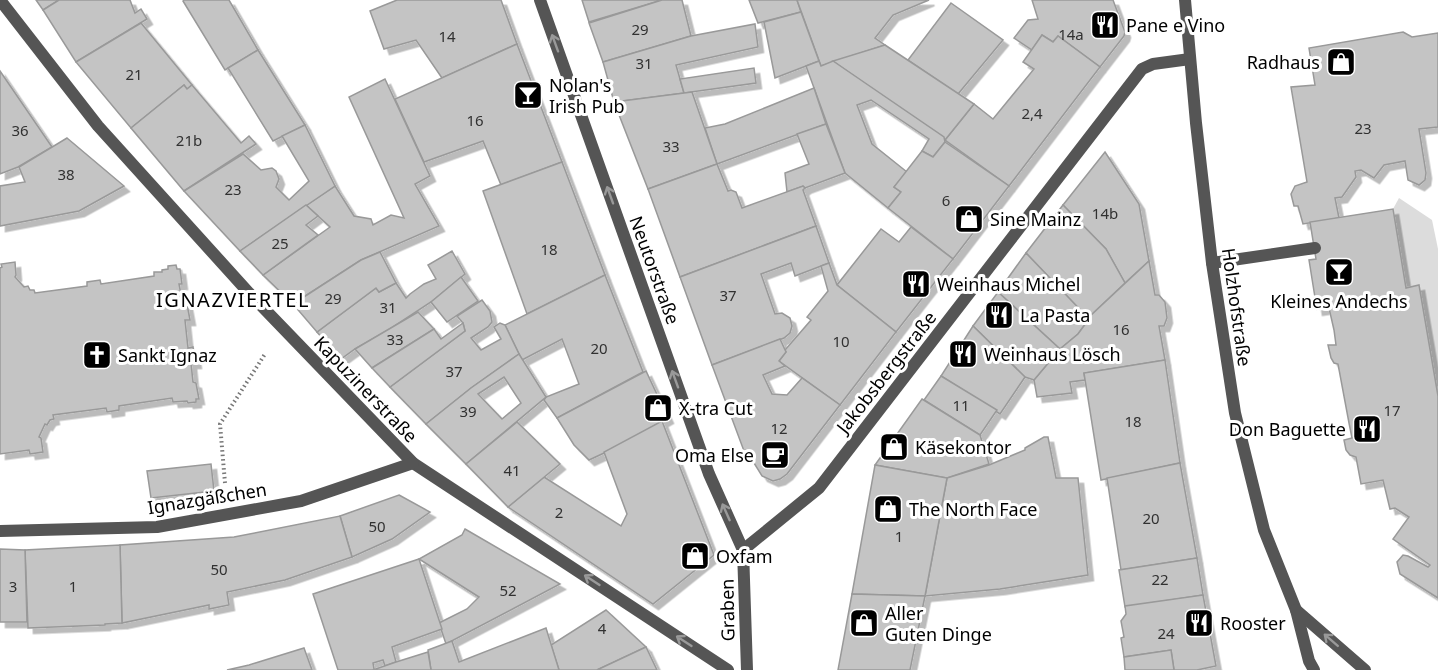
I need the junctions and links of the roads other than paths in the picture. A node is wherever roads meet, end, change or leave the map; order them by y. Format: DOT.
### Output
graph roads {
  1 [pos="0,0"];
  2 [pos="540,0"];
  3 [pos="1185,0"];
  4 [pos="1190,59"];
  5 [pos="1315,248"];
  6 [pos="1212,263"];
  7 [pos="413,463"];
  8 [pos="0,531"];
  9 [pos="744,550"];
  10 [pos="1296,610"];
  11 [pos="728,670"];
  12 [pos="747,670"];
  13 [pos="1314,670"];
  14 [pos="1365,670"];
  1 -- 7 [label="street, Kapuzinerstraße"];
  9 -- 2 [label="street, Neutorstraße, one-way"];
  3 -- 4 [label="street, Holzhofstraße"];
  4 -- 6 [label="street, Holzhofstraße"];
  4 -- 9 [label="street, Jakobsbergstraße"];
  5 -- 6 [label="street"];
  6 -- 10 [label="street, Holzhofstraße"];
  7 -- 8 [label="street, Ignazgäßchen"];
  11 -- 7 [label="street, Kapuzinerstraße, one-way"];
  9 -- 12 [label="street, Graben"];
  10 -- 13 [label="street, Holzhofstraße"];
  14 -- 10 [label="street, Holzhofstraße, one-way"];
}
